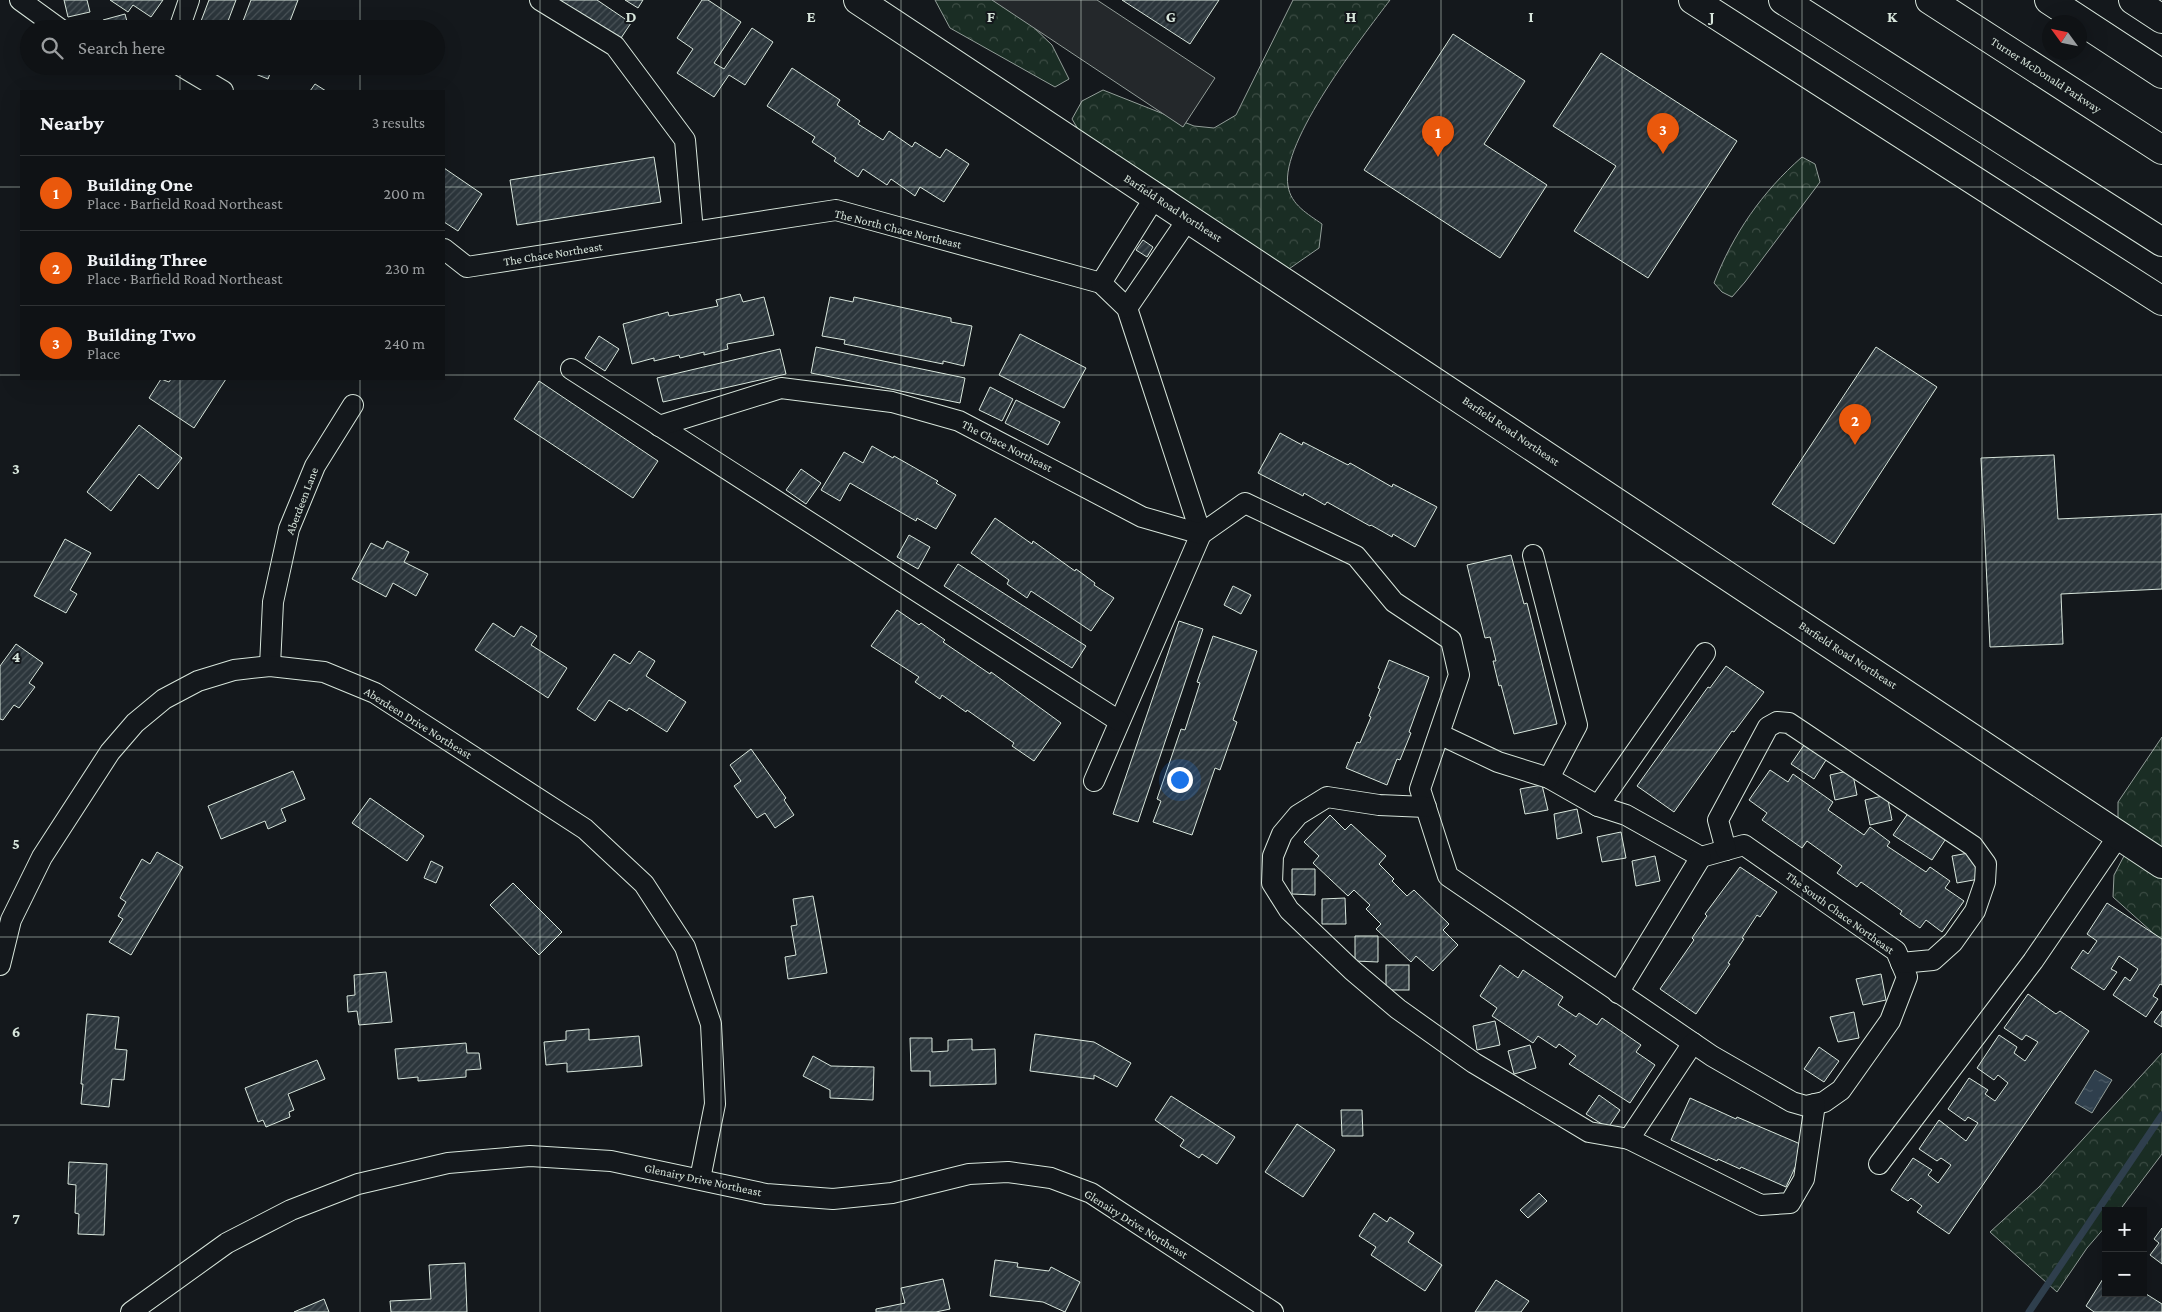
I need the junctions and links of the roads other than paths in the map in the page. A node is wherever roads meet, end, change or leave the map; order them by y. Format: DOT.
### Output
graph roads {
  1 [pos="20,0"];
  2 [pos="189,0"];
  3 [pos="540,0"];
  4 [pos="858,0"];
  5 [pos="1693,0"];
  6 [pos="1783,0"];
  7 [pos="1930,0"];
  8 [pos="2049,0"];
  9 [pos="2133,0"];
  10 [pos="2162,19"];
  11 [pos="48,20"];
  12 [pos="182,20"];
  13 [pos="2162,74"];
  14 [pos="196,75"];
  15 [pos="221,90"];
  16 [pos="2162,150"];
  17 [pos="1155,196"];
  18 [pos="1188,219"];
  19 [pos="693,232"];
  20 [pos="668,235"];
  21 [pos="2162,242"];
  22 [pos="445,251"];
  23 [pos="1101,283"];
  24 [pos="2162,301"];
  25 [pos="1127,308"];
  26 [pos="571,369"];
  27 [pos="353,405"];
  28 [pos="658,426"];
  29 [pos="1201,534"];
  30 [pos="1533,554"];
  31 [pos="1705,653"];
  32 [pos="270,666"];
  33 [pos="1119,721"];
  34 [pos="1439,734"];
  35 [pos="1549,778"];
  36 [pos="1094,781"];
  37 [pos="1598,806"];
  38 [pos="1426,807"];
  39 [pos="2119,835"];
  40 [pos="1726,850"];
  41 [pos="1701,857"];
  42 [pos="2162,864"];
  43 [pos="1901,963"];
  44 [pos="0,965"];
  45 [pos="1618,992"];
  46 [pos="1693,1043"];
  47 [pos="1815,1104"];
  48 [pos="1629,1139"];
  49 [pos="1879,1164"];
  50 [pos="700,1179"];
  51 [pos="131,1312"];
  52 [pos="1273,1312"];
  1 -- 11 [label="street"];
  2 -- 12 [label="street"];
  3 -- 19 [label="street"];
  4 -- 17 [label="main road, Barfield Road Northeast"];
  5 -- 24 [label="main road"];
  6 -- 21 [label="main road"];
  7 -- 16 [label="main road, Turner McDonald Parkway"];
  8 -- 13 [label="main road"];
  9 -- 10 [label="main road"];
  14 -- 15 [label="street"];
  17 -- 18 [label="main road, Barfield Road Northeast"];
  17 -- 23 [label="street"];
  18 -- 25 [label="street"];
  18 -- 39 [label="main road, Barfield Road Northeast"];
  19 -- 20 [label="street, The North Chace Northeast"];
  19 -- 23 [label="street, The North Chace Northeast"];
  20 -- 22 [label="street, The Chace Northeast"];
  23 -- 25 [label="street"];
  25 -- 29 [label="street"];
  26 -- 28 [label="street"];
  27 -- 32 [label="street, Aberdeen Lane"];
  28 -- 29 [label="street, The Chace Northeast"];
  28 -- 33 [label="street"];
  29 -- 33 [label="street"];
  29 -- 34 [label="street"];
  30 -- 35 [label="street"];
  31 -- 37 [label="street"];
  32 -- 44 [label="street, Aberdeen Drive Northeast"];
  32 -- 50 [label="street, Aberdeen Drive Northeast"];
  33 -- 36 [label="street"];
  34 -- 35 [label="street"];
  34 -- 38 [label="street"];
  35 -- 37 [label="street"];
  37 -- 41 [label="street"];
  38 -- 45 [label="street"];
  38 -- 48 [label="street"];
  39 -- 42 [label="main road, Barfield Road Northeast"];
  39 -- 49 [label="street"];
  40 -- 41 [label="street, The South Chace Northeast"];
  40 -- 43 [label="street, The South Chace Northeast"];
  40 -- 43 [label="street"];
  41 -- 45 [label="street"];
  43 -- 47 [label="street, The South Chace Northeast"];
  45 -- 46 [label="street"];
  46 -- 47 [label="street"];
  46 -- 48 [label="street"];
  47 -- 48 [label="street"];
  50 -- 51 [label="street, Glenairy Drive Northeast"];
  50 -- 52 [label="street, Glenairy Drive Northeast"];
}
